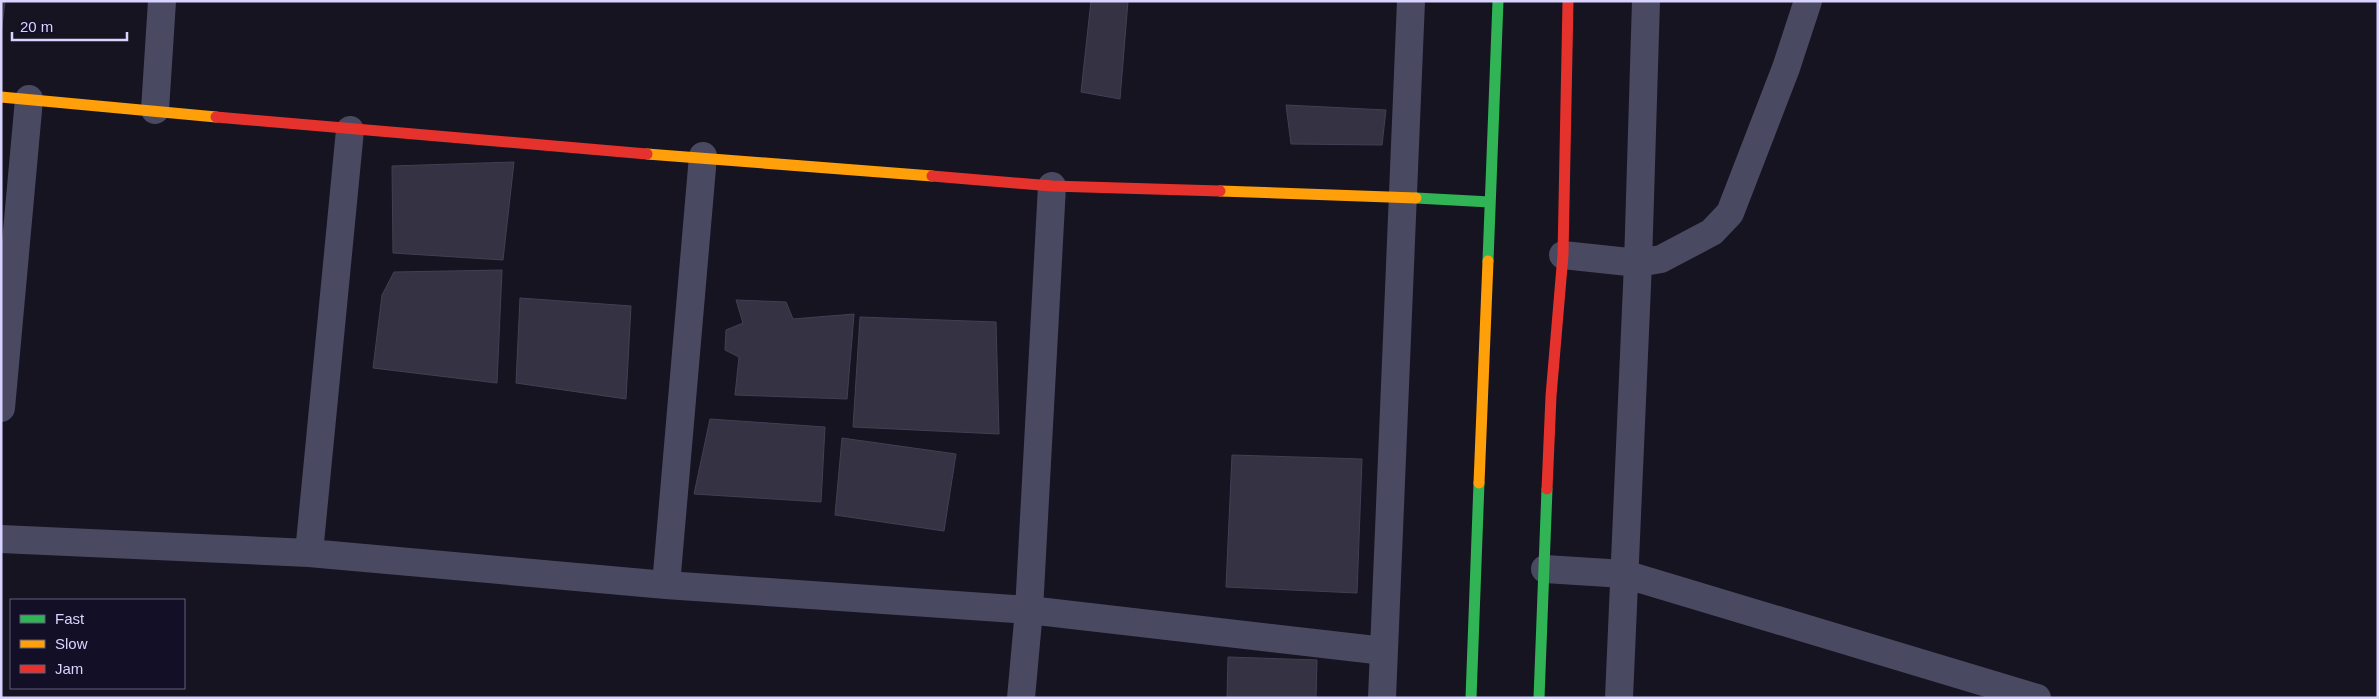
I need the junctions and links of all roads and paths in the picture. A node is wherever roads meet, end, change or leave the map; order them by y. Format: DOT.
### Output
graph roads {
  1 [pos="162,1"];
  2 [pos="1411,1"];
  3 [pos="1498,1"];
  4 [pos="1568,1"];
  5 [pos="1646,1"];
  6 [pos="1808,1"];
  7 [pos="1,97"];
  8 [pos="29,99"];
  9 [pos="155,110"];
  10 [pos="350,130"];
  11 [pos="703,156"];
  12 [pos="1052,186"];
  13 [pos="1402,197"];
  14 [pos="1490,202"];
  15 [pos="1563,255"];
  16 [pos="1638,263"];
  17 [pos="1,408"];
  18 [pos="1,539"];
  19 [pos="309,553"];
  20 [pos="1545,569"];
  21 [pos="1624,574"];
  22 [pos="666,586"];
  23 [pos="1029,610"];
  24 [pos="1384,651"];
  25 [pos="1021,698"];
  26 [pos="1382,698"];
  27 [pos="1471,698"];
  28 [pos="1539,698"];
  29 [pos="1619,698"];
  30 [pos="2037,698"];
  1 -- 9 [label="street"];
  2 -- 13 [label="street"];
  3 -- 14 [label="main road"];
  4 -- 15 [label="main road"];
  5 -- 16 [label="street"];
  6 -- 16 [label="street"];
  7 -- 8 [label="main road"];
  8 -- 9 [label="main road"];
  8 -- 17 [label="street"];
  9 -- 10 [label="main road"];
  10 -- 11 [label="main road"];
  10 -- 19 [label="street"];
  11 -- 12 [label="main road"];
  11 -- 22 [label="street"];
  12 -- 13 [label="main road"];
  12 -- 23 [label="street"];
  13 -- 14 [label="main road"];
  13 -- 24 [label="street"];
  14 -- 27 [label="main road"];
  15 -- 16 [label="street"];
  15 -- 20 [label="main road"];
  16 -- 21 [label="street"];
  18 -- 19 [label="street"];
  19 -- 22 [label="street"];
  20 -- 21 [label="street"];
  20 -- 28 [label="main road"];
  21 -- 29 [label="street"];
  21 -- 30 [label="street"];
  22 -- 23 [label="street"];
  23 -- 24 [label="street"];
  23 -- 25 [label="street"];
  24 -- 26 [label="street"];
}
